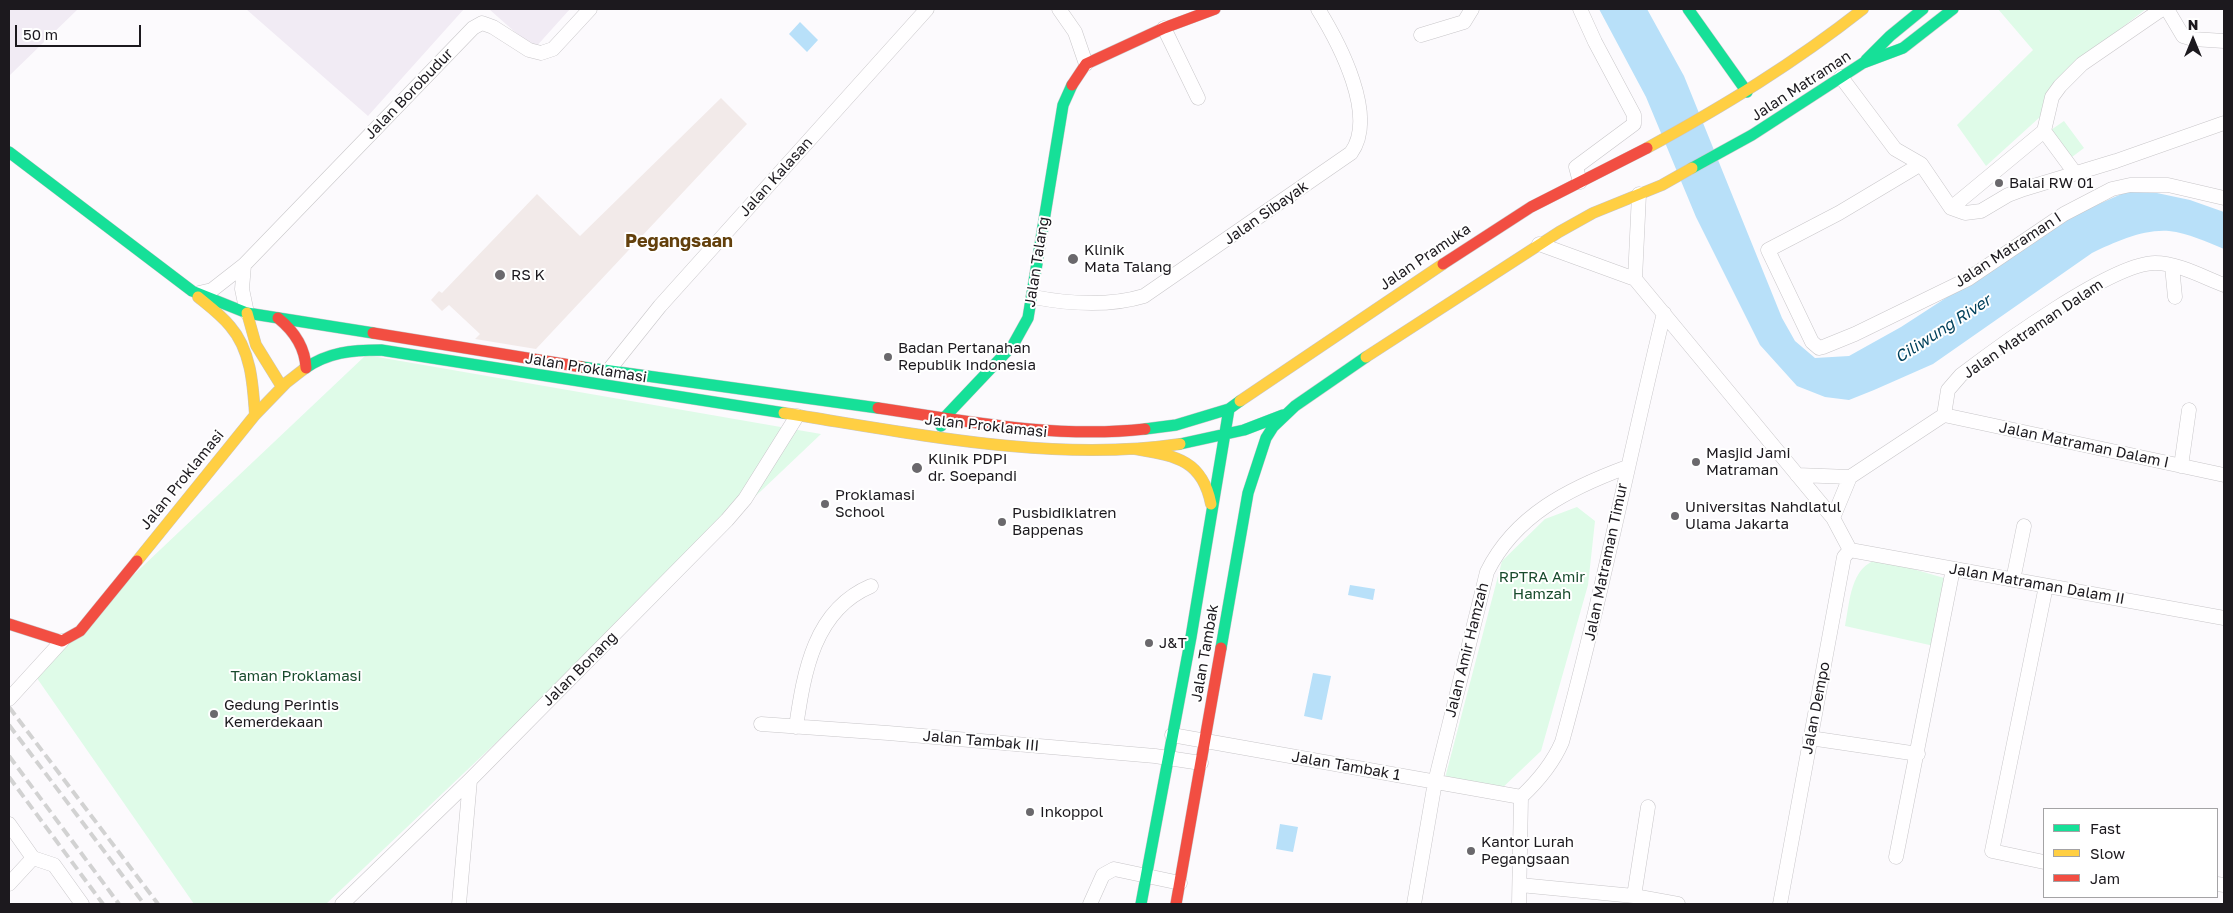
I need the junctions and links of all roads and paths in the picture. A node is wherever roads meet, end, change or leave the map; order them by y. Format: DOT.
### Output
graph roads {
  1 [pos="590,9"];
  2 [pos="927,9"];
  3 [pos="1059,9"];
  4 [pos="1215,9"];
  5 [pos="1318,9"];
  6 [pos="1472,9"];
  7 [pos="1580,9"];
  8 [pos="1688,9"];
  9 [pos="1863,9"];
  10 [pos="1923,9"];
  11 [pos="1953,9"];
  12 [pos="2162,9"];
  13 [pos="2167,9"];
  14 [pos="1164,28"];
  15 [pos="1421,36"];
  16 [pos="2224,41"];
  17 [pos="1863,63"];
  18 [pos="1086,64"];
  19 [pos="1842,77"];
  20 [pos="1747,92"];
  21 [pos="1198,98"];
  22 [pos="2224,123"];
  23 [pos="2044,131"];
  24 [pos="1648,147"];
  25 [pos="9,152"];
  26 [pos="1921,164"];
  27 [pos="2076,173"];
  28 [pos="1580,182"];
  29 [pos="1639,194"];
  30 [pos="2224,198"];
  31 [pos="1951,208"];
  32 [pos="1540,244"];
  33 [pos="244,265"];
  34 [pos="2172,266"];
  35 [pos="1635,279"];
  36 [pos="2224,285"];
  37 [pos="195,292"];
  38 [pos="1033,297"];
  39 [pos="2175,297"];
  40 [pos="247,313"];
  41 [pos="1664,313"];
  42 [pos="278,318"];
  43 [pos="325,334"];
  44 [pos="329,356"];
  45 [pos="306,368"];
  46 [pos="608,371"];
  47 [pos="282,387"];
  48 [pos="1229,408"];
  49 [pos="2189,410"];
  50 [pos="255,415"];
  51 [pos="1282,415"];
  52 [pos="1944,415"];
  53 [pos="797,416"];
  54 [pos="943,419"];
  55 [pos="1224,435"];
  56 [pos="938,436"];
  57 [pos="1135,449"];
  58 [pos="2181,466"];
  59 [pos="1626,467"];
  60 [pos="1797,474"];
  61 [pos="1850,476"];
  62 [pos="2224,476"];
  63 [pos="1212,512"];
  64 [pos="1833,518"];
  65 [pos="2024,526"];
  66 [pos="1850,550"];
  67 [pos="1953,569"];
  68 [pos="2013,580"];
  69 [pos="871,586"];
  70 [pos="2046,586"];
  71 [pos="2224,618"];
  72 [pos="9,624"];
  73 [pos="62,641"];
  74 [pos="9,699"];
  75 [pos="761,724"];
  76 [pos="796,727"];
  77 [pos="1172,735"];
  78 [pos="1810,738"];
  79 [pos="1206,741"];
  80 [pos="1918,754"];
  81 [pos="1168,758"];
  82 [pos="1201,763"];
  83 [pos="470,780"];
  84 [pos="1435,782"];
  85 [pos="1521,797"];
  86 [pos="1648,807"];
  87 [pos="9,824"];
  88 [pos="1896,857"];
  89 [pos="33,858"];
  90 [pos="2043,862"];
  91 [pos="1146,875"];
  92 [pos="1180,883"];
  93 [pos="9,884"];
  94 [pos="1520,885"];
  95 [pos="1634,896"];
  96 [pos="82,904"];
  97 [pos="342,904"];
  98 [pos="459,904"];
  99 [pos="1090,904"];
  100 [pos="1141,904"];
  101 [pos="1176,904"];
  102 [pos="1414,904"];
  103 [pos="1519,904"];
  104 [pos="1678,904"];
  105 [pos="1780,904"];
  1 -- 33 [label="street, Jalan Borobudur"];
  2 -- 46 [label="street, Jalan Kalasan"];
  3 -- 18 [label="street"];
  4 -- 14 [label="main road"];
  5 -- 38 [label="street, Jalan Sibayak"];
  6 -- 15 [label="street"];
  7 -- 28 [label="street"];
  8 -- 20 [label="main road"];
  9 -- 20 [label="main road, Jalan Matraman"];
  10 -- 17 [label="main road"];
  11 -- 17 [label="main road, Jalan Matraman"];
  12 -- 23 [label="street"];
  13 -- 16 [label="street"];
  14 -- 18 [label="main road"];
  14 -- 21 [label="street"];
  17 -- 19 [label="main road, Jalan Matraman"];
  18 -- 38 [label="main road, Jalan Talang"];
  19 -- 26 [label="street"];
  19 -- 29 [label="main road, Jalan Matraman"];
  20 -- 24 [label="main road, Jalan Matraman"];
  22 -- 27 [label="street"];
  23 -- 27 [label="street"];
  23 -- 31 [label="street"];
  24 -- 28 [label="main road, Jalan Pramuka"];
  25 -- 37 [label="main road, Jalan Proklamasi"];
  26 -- 30 [label="street, Jalan Matraman I"];
  26 -- 31 [label="street"];
  27 -- 31 [label="street"];
  28 -- 48 [label="main road, Jalan Pramuka"];
  29 -- 32 [label="main road"];
  29 -- 35 [label="street"];
  32 -- 35 [label="street"];
  32 -- 51 [label="main road"];
  33 -- 37 [label="street, Jalan Borobudur"];
  33 -- 40 [label="street"];
  34 -- 36 [label="street, Jalan Matraman Dalam"];
  34 -- 39 [label="street"];
  34 -- 52 [label="street, Jalan Matraman Dalam"];
  35 -- 41 [label="street"];
  37 -- 40 [label="main road, Jalan Proklamasi"];
  37 -- 50 [label="main road"];
  38 -- 54 [label="main road, Jalan Talang"];
  40 -- 42 [label="main road, Jalan Proklamasi"];
  40 -- 47 [label="main road"];
  41 -- 59 [label="street, Jalan Matraman Timur"];
  41 -- 60 [label="street"];
  42 -- 43 [label="main road, Jalan Proklamasi"];
  42 -- 45 [label="main road"];
  43 -- 44 [label="main road"];
  43 -- 46 [label="main road, Jalan Proklamasi"];
  44 -- 45 [label="main road, Jalan Proklamasi"];
  44 -- 53 [label="main road, Jalan Proklamasi"];
  45 -- 47 [label="main road, Jalan Proklamasi"];
  46 -- 54 [label="main road, Jalan Proklamasi"];
  47 -- 50 [label="main road, Jalan Proklamasi"];
  48 -- 54 [label="main road, Jalan Proklamasi"];
  48 -- 55 [label="main road, Jalan Tambak"];
  49 -- 58 [label="street"];
  50 -- 73 [label="main road, Jalan Proklamasi"];
  51 -- 55 [label="main road, Jalan Proklamasi"];
  51 -- 79 [label="main road, Jalan Tambak"];
  52 -- 58 [label="street, Jalan Matraman Dalam I"];
  52 -- 61 [label="street"];
  53 -- 56 [label="main road, Jalan Proklamasi"];
  53 -- 83 [label="street, Jalan Bonang"];
  54 -- 56 [label="main road, Jalan Talang"];
  55 -- 57 [label="main road, Jalan Proklamasi"];
  55 -- 63 [label="main road, Jalan Tambak"];
  56 -- 57 [label="main road, Jalan Proklamasi"];
  57 -- 63 [label="main road"];
  58 -- 62 [label="street, Jalan Matraman Dalam I"];
  59 -- 84 [label="street, Jalan Amir Hamzah"];
  59 -- 85 [label="street, Jalan Matraman Timur"];
  60 -- 61 [label="street"];
  60 -- 64 [label="street"];
  61 -- 64 [label="street"];
  63 -- 77 [label="main road, Jalan Tambak"];
  64 -- 66 [label="street"];
  65 -- 68 [label="street"];
  66 -- 67 [label="street, Jalan Matraman Dalam II"];
  66 -- 78 [label="street, Jalan Dempo"];
  67 -- 68 [label="street, Jalan Matraman Dalam II"];
  67 -- 80 [label="street"];
  68 -- 70 [label="street, Jalan Matraman Dalam II"];
  69 -- 76 [label="street"];
  70 -- 71 [label="street, Jalan Matraman Dalam II"];
  70 -- 90 [label="street"];
  72 -- 73 [label="main road"];
  73 -- 74 [label="street"];
  75 -- 76 [label="street, Jalan Tambak III"];
  76 -- 81 [label="street, Jalan Tambak III"];
  77 -- 79 [label="street, Jalan Tambak 1"];
  77 -- 81 [label="main road, Jalan Tambak"];
  78 -- 80 [label="street"];
  78 -- 105 [label="street, Jalan Dempo"];
  79 -- 82 [label="main road, Jalan Tambak"];
  79 -- 84 [label="street, Jalan Tambak 1"];
  80 -- 88 [label="street"];
  81 -- 82 [label="street, Jalan Tambak III"];
  81 -- 91 [label="main road, Jalan Tambak"];
  82 -- 92 [label="main road, Jalan Tambak"];
  83 -- 97 [label="street, Jalan Bonang"];
  83 -- 98 [label="street"];
  84 -- 85 [label="street, Jalan Tambak 1"];
  84 -- 102 [label="street, Jalan Amir Hamzah"];
  85 -- 94 [label="street"];
  86 -- 95 [label="street"];
  87 -- 89 [label="street"];
  89 -- 93 [label="street"];
  89 -- 96 [label="street"];
  91 -- 92 [label="street"];
  91 -- 99 [label="street"];
  91 -- 100 [label="main road, Jalan Tambak"];
  92 -- 101 [label="main road, Jalan Tambak"];
  94 -- 95 [label="street"];
  94 -- 103 [label="street"];
  95 -- 104 [label="street"];
}
